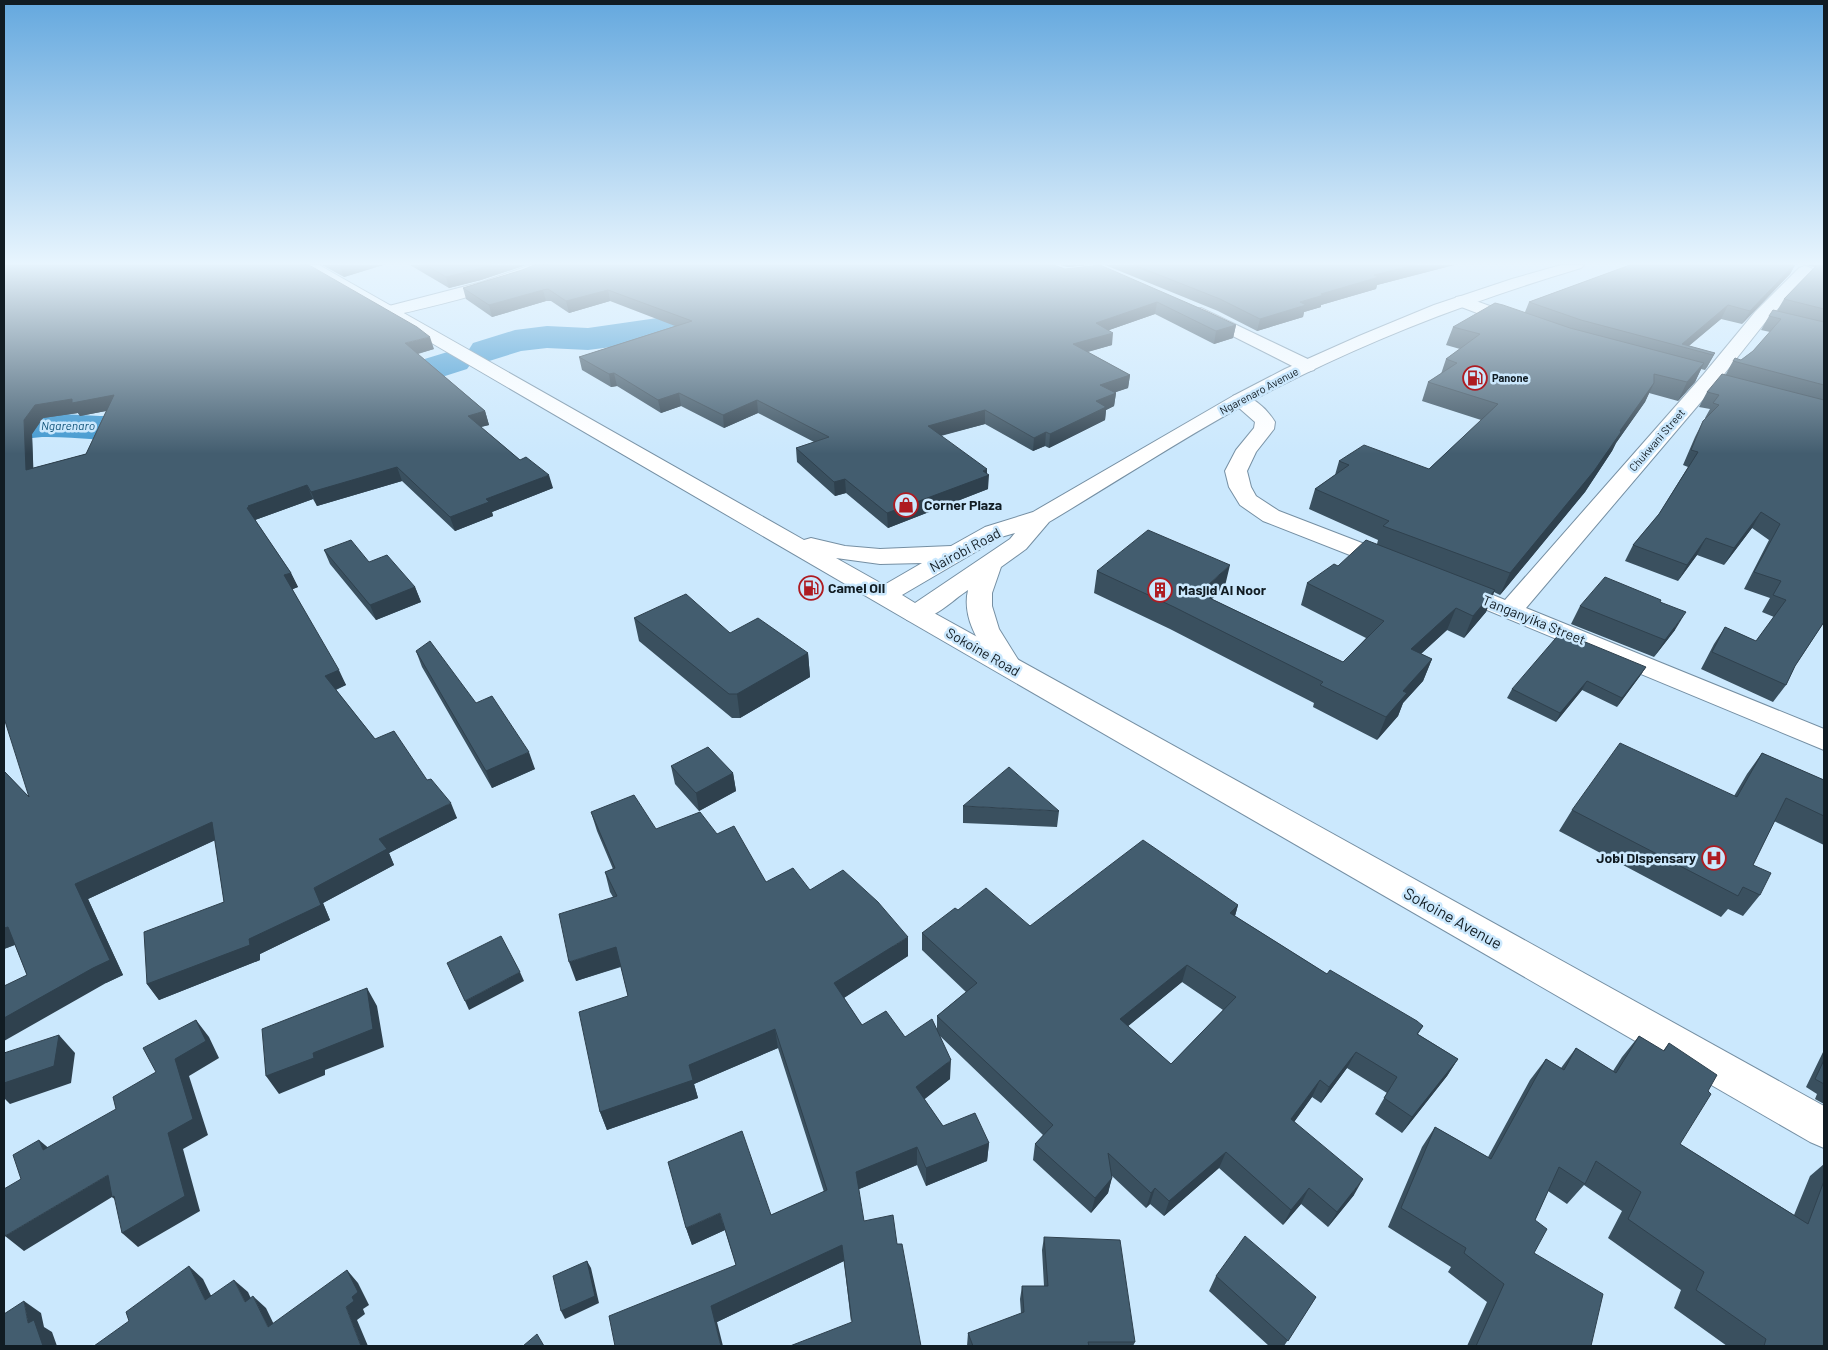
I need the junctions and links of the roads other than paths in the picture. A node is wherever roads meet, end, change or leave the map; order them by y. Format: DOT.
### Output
graph roads {
  1 [pos="419,328"];
  2 [pos="1230,328"];
  3 [pos="1395,328"];
  4 [pos="1760,328"];
  5 [pos="1307,366"];
  6 [pos="1240,400"];
  7 [pos="1041,517"];
  8 [pos="776,535"];
  9 [pos="960,551"];
  10 [pos="990,564"];
  11 [pos="1409,570"];
  12 [pos="1436,581"];
  13 [pos="883,596"];
  14 [pos="1510,610"];
  15 [pos="916,614"];
  16 [pos="1008,666"];
  17 [pos="1082,708"];
  18 [pos="1822,735"];
  19 [pos="1824,1128"];
  1 -- 8 [label="main road"];
  2 -- 5 [label="main road"];
  3 -- 5 [label="main road, Ngarenaro Avenue"];
  4 -- 14 [label="main road, Chukwani Street"];
  5 -- 6 [label="main road, Ngarenaro Avenue"];
  6 -- 7 [label="main road, Ngarenaro Avenue"];
  6 -- 11 [label="main road"];
  7 -- 9 [label="main road, Nairobi Road"];
  7 -- 10 [label="main road, Nairobi Road"];
  8 -- 9 [label="main road"];
  8 -- 13 [label="main road, Sokoine Road"];
  9 -- 13 [label="main road, Nairobi Road"];
  10 -- 15 [label="main road, Nairobi Road"];
  10 -- 16 [label="main road"];
  12 -- 14 [label="main road, Tanganyika Street"];
  13 -- 15 [label="main road, Sokoine Road"];
  14 -- 18 [label="main road, Tanganyika Street"];
  15 -- 16 [label="main road, Sokoine Road"];
  16 -- 17 [label="main road, Sokoine Road"];
  17 -- 19 [label="main road, Sokoine Avenue"];
}
